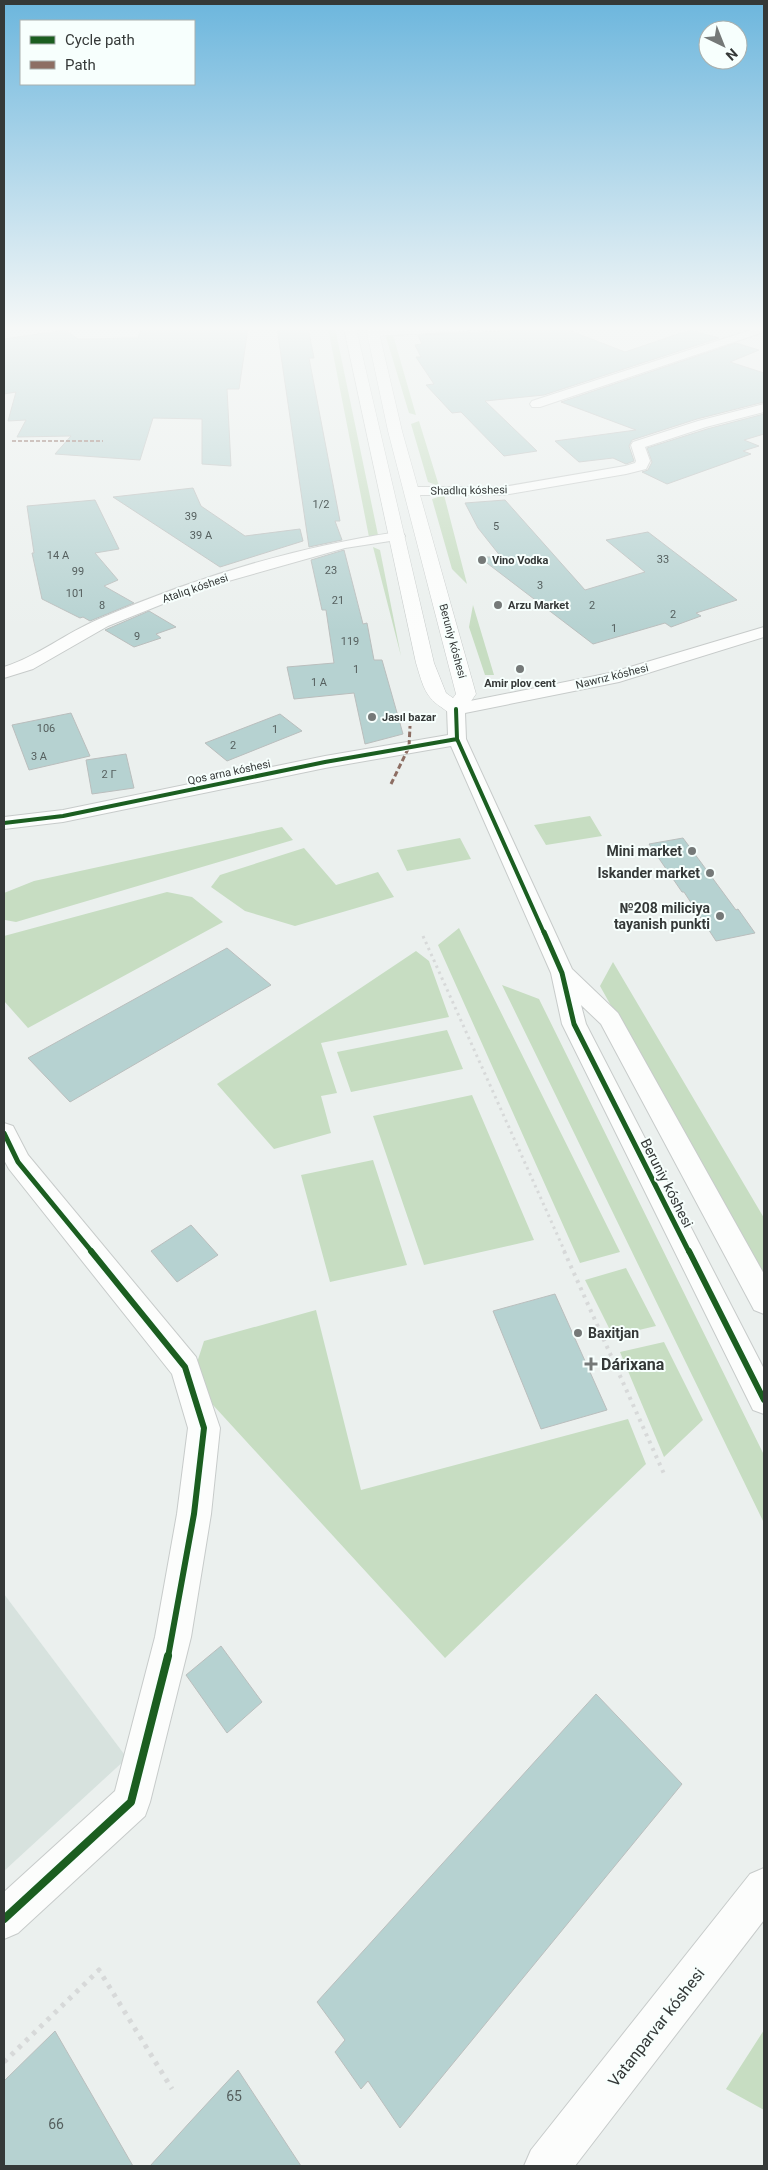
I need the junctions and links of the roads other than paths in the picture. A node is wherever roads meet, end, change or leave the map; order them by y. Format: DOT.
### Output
graph roads {
  1 [pos="373,429"];
  2 [pos="395,429"];
  3 [pos="686,429"];
  4 [pos="413,491"];
  5 [pos="398,536"];
  6 [pos="764,632"];
  7 [pos="4,674"];
  8 [pos="456,709"];
  9 [pos="457,739"];
  10 [pos="4,823"];
  11 [pos="562,973"];
  12 [pos="4,1133"];
  13 [pos="764,1301"];
  14 [pos="764,1400"];
  15 [pos="764,1888"];
  16 [pos="4,1919"];
  17 [pos="547,2166"];
  1 -- 5 [label="street"];
  2 -- 4 [label="street, Beruniy kóshesi"];
  3 -- 4 [label="street, Shadlıq kóshesi"];
  4 -- 8 [label="street, Beruniy kóshesi"];
  5 -- 7 [label="street, Atalıq kóshesi"];
  5 -- 8 [label="street"];
  6 -- 8 [label="street, Nawrız kóshesi"];
  8 -- 9 [label="street"];
  9 -- 10 [label="street, Qos arna kóshesi"];
  9 -- 11 [label="street"];
  11 -- 13 [label="street, Beruniy kóshesi"];
  11 -- 14 [label="street, Beruniy kóshesi"];
  12 -- 16 [label="street"];
  15 -- 17 [label="street, Vatanparvar kóshesi"];
}
